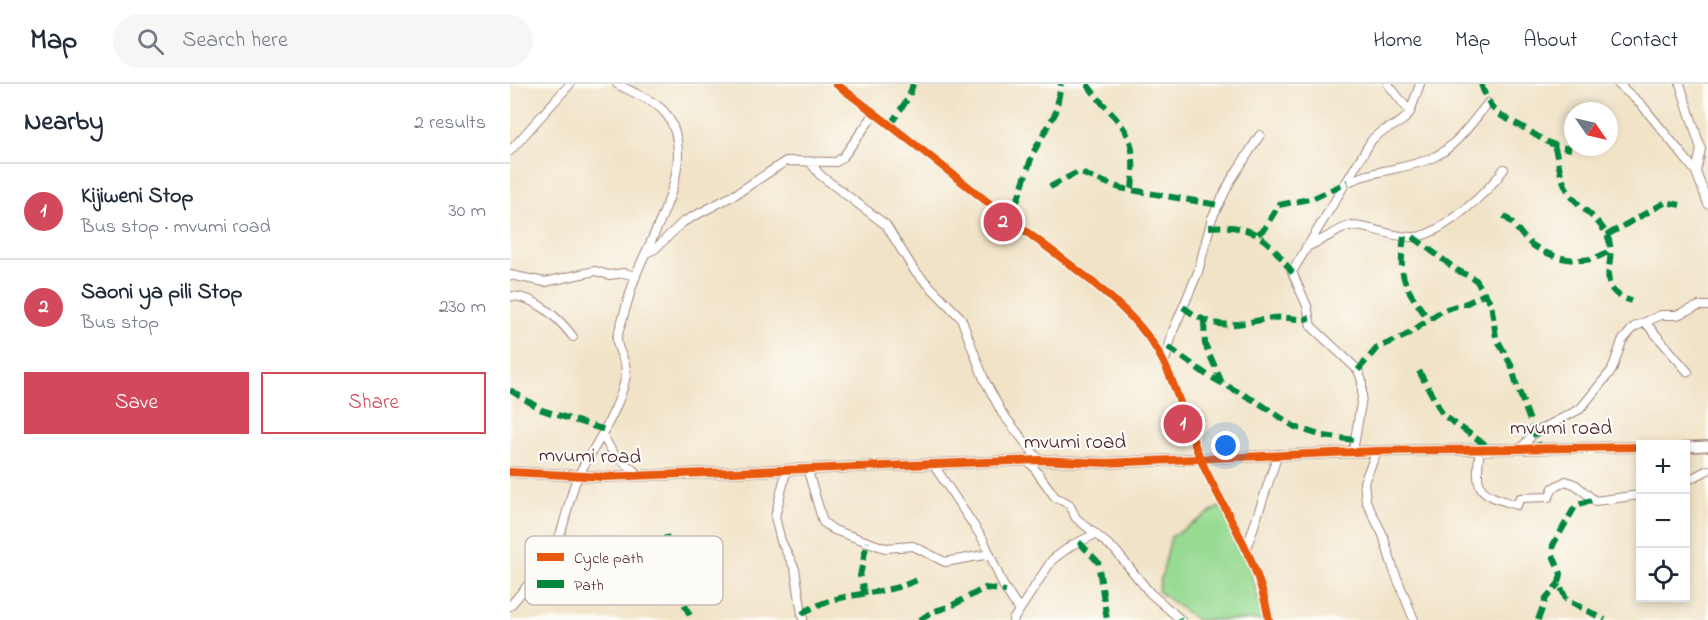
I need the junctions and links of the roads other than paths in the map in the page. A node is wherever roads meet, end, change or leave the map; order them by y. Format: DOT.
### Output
graph roads {
  1 [pos="570,84"];
  2 [pos="617,84"];
  3 [pos="836,84"];
  4 [pos="1388,84"];
  5 [pos="1420,84"];
  6 [pos="1618,84"];
  7 [pos="1680,84"];
  8 [pos="1488,103"];
  9 [pos="1410,112"];
  10 [pos="875,113"];
  11 [pos="1260,135"];
  12 [pos="510,151"];
  13 [pos="810,162"];
  14 [pos="1504,169"];
  15 [pos="1696,172"];
  16 [pos="1348,182"];
  17 [pos="1708,204"];
  18 [pos="1306,247"];
  19 [pos="646,253"];
  20 [pos="510,275"];
  21 [pos="636,276"];
  22 [pos="510,296"];
  23 [pos="1708,306"];
  24 [pos="1645,322"];
  25 [pos="573,337"];
  26 [pos="1164,365"];
  27 [pos="1688,372"];
  28 [pos="602,435"];
  29 [pos="1636,447"];
  30 [pos="1690,447"];
  31 [pos="1708,447"];
  32 [pos="1480,448"];
  33 [pos="1521,448"];
  34 [pos="1377,451"];
  35 [pos="1353,452"];
  36 [pos="1278,454"];
  37 [pos="1200,458"];
  38 [pos="1034,460"];
  39 [pos="933,464"];
  40 [pos="1708,470"];
  41 [pos="786,471"];
  42 [pos="808,471"];
  43 [pos="510,472"];
  44 [pos="578,476"];
  45 [pos="640,476"];
  46 [pos="1690,479"];
  47 [pos="1636,496"];
  48 [pos="1096,534"];
  49 [pos="559,536"];
  50 [pos="1247,547"];
  51 [pos="990,554"];
  52 [pos="525,587"];
  53 [pos="510,606"];
  54 [pos="1019,610"];
  55 [pos="803,620"];
  56 [pos="1013,620"];
  57 [pos="1181,620"];
  58 [pos="1269,620"];
  59 [pos="1414,620"];
  1 -- 12 [label="street"];
  2 -- 19 [label="street"];
  3 -- 10 [label="street"];
  4 -- 9 [label="street"];
  5 -- 9 [label="street"];
  6 -- 15 [label="street"];
  7 -- 15 [label="street"];
  8 -- 16 [label="street"];
  9 -- 16 [label="street"];
  10 -- 13 [label="street"];
  10 -- 26 [label="street"];
  11 -- 26 [label="street"];
  13 -- 19 [label="street"];
  13 -- 38 [label="street"];
  14 -- 18 [label="street"];
  15 -- 17 [label="street"];
  16 -- 18 [label="street"];
  18 -- 35 [label="street"];
  19 -- 21 [label="street"];
  20 -- 21 [label="street"];
  21 -- 28 [label="street"];
  22 -- 25 [label="street"];
  23 -- 24 [label="street"];
  24 -- 27 [label="street"];
  24 -- 33 [label="street"];
  26 -- 37 [label="street"];
  28 -- 44 [label="street"];
  28 -- 45 [label="street"];
  29 -- 33 [label="street, mvumi road"];
  30 -- 31 [label="street"];
  32 -- 33 [label="street, mvumi road"];
  32 -- 34 [label="street, mvumi road"];
  32 -- 47 [label="street"];
  34 -- 35 [label="street, mvumi road"];
  34 -- 59 [label="street"];
  35 -- 36 [label="street, mvumi road"];
  36 -- 37 [label="street, mvumi road"];
  36 -- 50 [label="street"];
  37 -- 38 [label="street, mvumi road"];
  37 -- 50 [label="street"];
  38 -- 39 [label="street, mvumi road"];
  38 -- 48 [label="street"];
  39 -- 42 [label="street, mvumi road"];
  39 -- 51 [label="street"];
  40 -- 46 [label="street"];
  41 -- 42 [label="street, mvumi road"];
  41 -- 45 [label="street, mvumi road"];
  41 -- 55 [label="street"];
  42 -- 51 [label="street"];
  43 -- 44 [label="street, mvumi road"];
  44 -- 45 [label="street, mvumi road"];
  44 -- 49 [label="street"];
  48 -- 54 [label="street"];
  48 -- 57 [label="street"];
  50 -- 58 [label="street"];
  51 -- 54 [label="street"];
  52 -- 53 [label="street"];
  54 -- 56 [label="street"];
}
